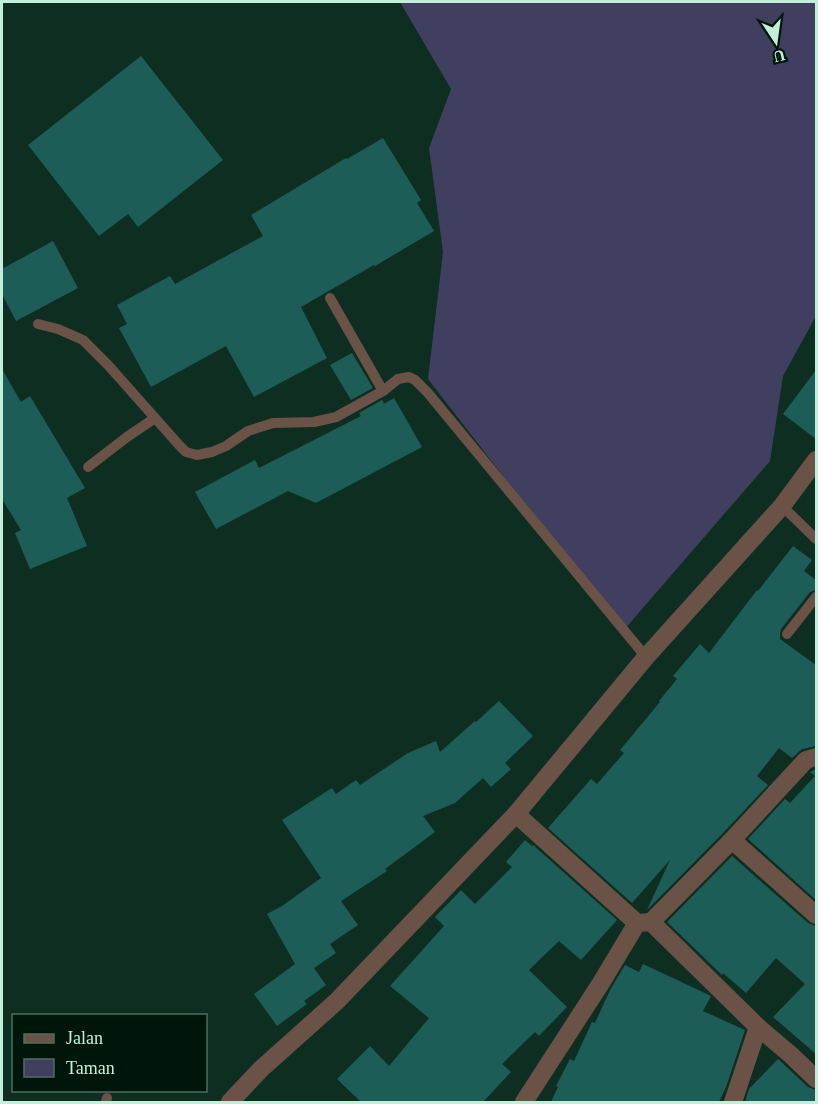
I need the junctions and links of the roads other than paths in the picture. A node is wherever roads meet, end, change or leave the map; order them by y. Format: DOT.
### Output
graph roads {
  1 [pos="330,298"];
  2 [pos="38,324"];
  3 [pos="383,391"];
  4 [pos="155,418"];
  5 [pos="816,460"];
  6 [pos="88,467"];
  7 [pos="782,506"];
  8 [pos="816,539"];
  9 [pos="816,597"];
  10 [pos="787,634"];
  11 [pos="646,657"];
  12 [pos="816,757"];
  13 [pos="516,814"];
  14 [pos="732,840"];
  15 [pos="816,915"];
  16 [pos="644,923"];
  17 [pos="758,1027"];
  18 [pos="816,1079"];
  19 [pos="230,1102"];
  20 [pos="524,1102"];
  21 [pos="733,1102"];
  1 -- 3 [label="lane"];
  2 -- 4 [label="lane"];
  3 -- 4 [label="lane"];
  3 -- 11 [label="lane"];
  4 -- 6 [label="lane"];
  5 -- 7 [label="street"];
  7 -- 8 [label="lane"];
  7 -- 11 [label="street"];
  9 -- 10 [label="lane"];
  11 -- 13 [label="street"];
  12 -- 14 [label="street"];
  13 -- 16 [label="street"];
  13 -- 19 [label="street"];
  14 -- 15 [label="street"];
  14 -- 16 [label="street"];
  16 -- 17 [label="street"];
  16 -- 20 [label="street"];
  17 -- 18 [label="street"];
  17 -- 21 [label="street"];
}
